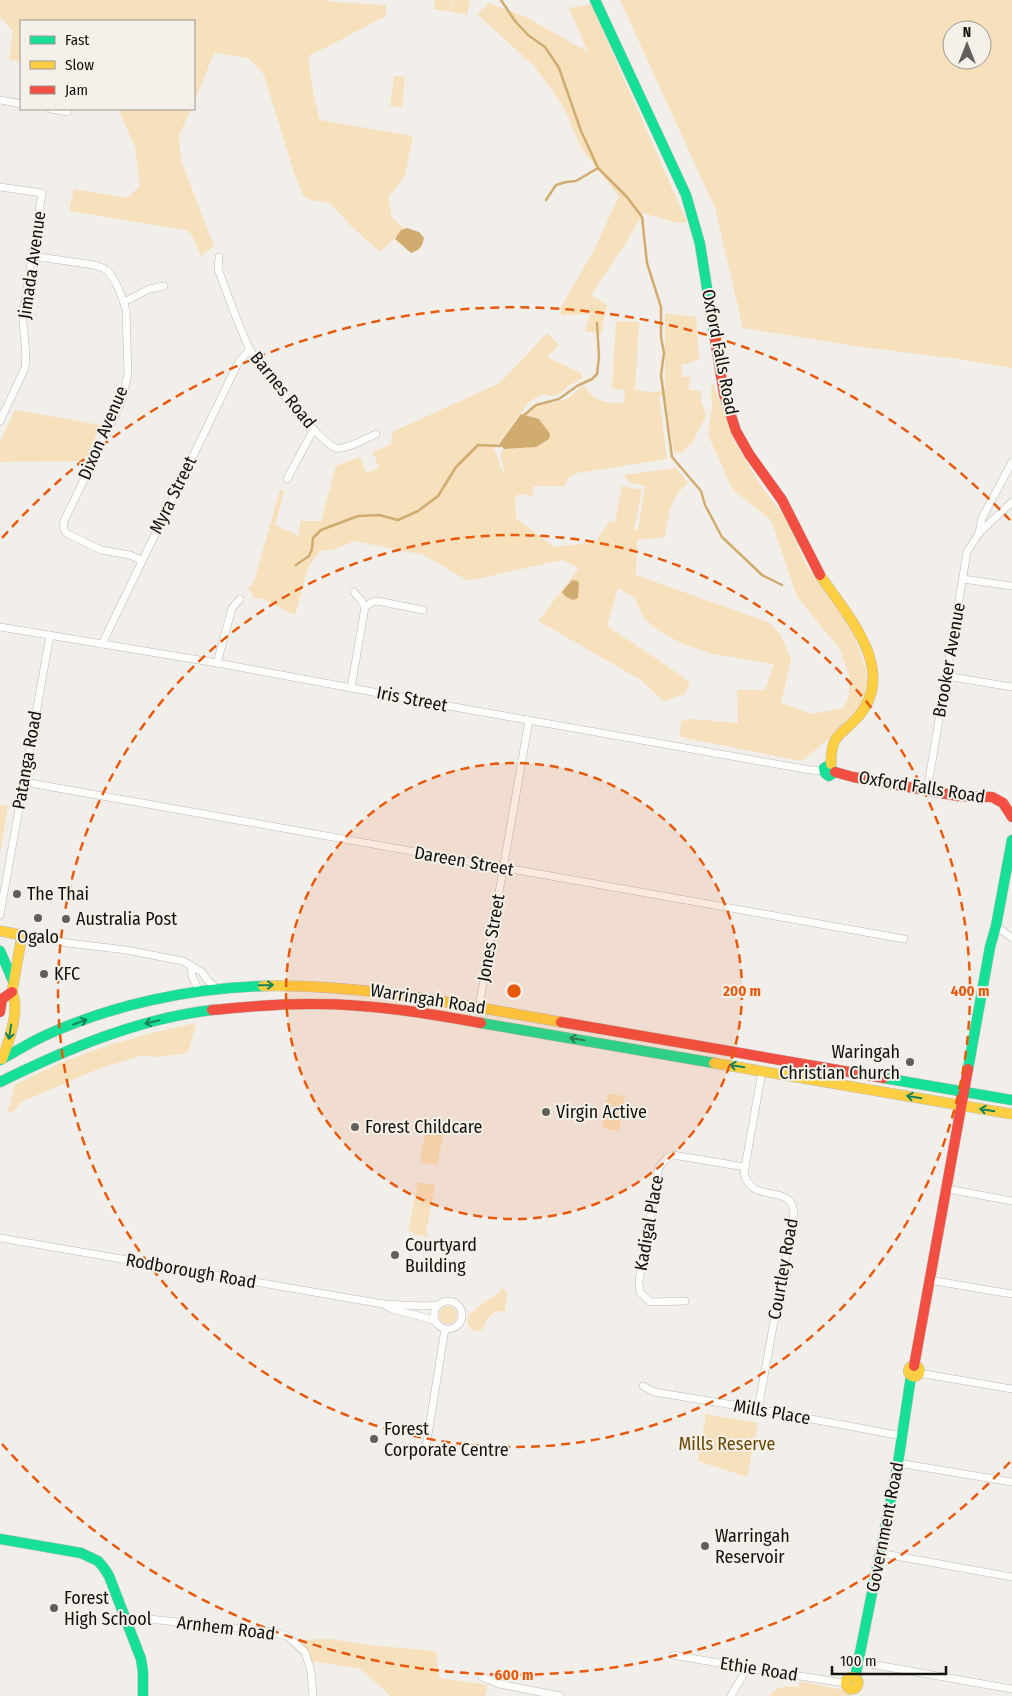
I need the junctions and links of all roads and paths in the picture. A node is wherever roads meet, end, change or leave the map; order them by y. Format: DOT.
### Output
graph roads {
  1 [pos="595,0"];
  2 [pos="0,100"];
  3 [pos="20,104"];
  4 [pos="56,110"];
  5 [pos="66,112"];
  6 [pos="0,187"];
  7 [pos="32,256"];
  8 [pos="219,256"];
  9 [pos="164,286"];
  10 [pos="124,302"];
  11 [pos="250,349"];
  12 [pos="0,421"];
  13 [pos="314,429"];
  14 [pos="376,434"];
  15 [pos="1012,462"];
  16 [pos="287,479"];
  17 [pos="1012,502"];
  18 [pos="979,532"];
  19 [pos="141,560"];
  20 [pos="963,579"];
  21 [pos="1012,586"];
  22 [pos="354,592"];
  23 [pos="240,599"];
  24 [pos="365,607"];
  25 [pos="423,610"];
  26 [pos="0,627"];
  27 [pos="50,634"];
  28 [pos="102,644"];
  29 [pos="217,663"];
  30 [pos="946,676"];
  31 [pos="1012,687"];
  32 [pos="351,688"];
  33 [pos="529,720"];
  34 [pos="830,769"];
  35 [pos="24,782"];
  36 [pos="927,790"];
  37 [pos="1012,817"];
  38 [pos="1012,840"];
  39 [pos="503,868"];
  40 [pos="0,915"];
  41 [pos="996,926"];
  42 [pos="0,931"];
  43 [pos="22,935"];
  44 [pos="1012,938"];
  45 [pos="904,939"];
  46 [pos="0,951"];
  47 [pos="191,965"];
  48 [pos="12,987"];
  49 [pos="217,989"];
  50 [pos="199,991"];
  51 [pos="479,1008"];
  52 [pos="0,1012"];
  53 [pos="1,1057"];
  54 [pos="0,1070"];
  55 [pos="762,1071"];
  56 [pos="0,1082"];
  57 [pos="964,1091"];
  58 [pos="1012,1100"];
  59 [pos="962,1105"];
  60 [pos="1012,1114"];
  61 [pos="745,1167"];
  62 [pos="946,1189"];
  63 [pos="1012,1201"];
  64 [pos="0,1238"];
  65 [pos="929,1280"];
  66 [pos="1012,1294"];
  67 [pos="684,1301"];
  68 [pos="383,1304"];
  69 [pos="438,1305"];
  70 [pos="434,1320"];
  71 [pos="445,1329"];
  72 [pos="915,1371"];
  73 [pos="644,1386"];
  74 [pos="1012,1388"];
  75 [pos="758,1408"];
  76 [pos="902,1436"];
  77 [pos="425,1453"];
  78 [pos="898,1463"];
  79 [pos="1012,1482"];
  80 [pos="0,1540"];
  81 [pos="879,1553"];
  82 [pos="1012,1577"];
  83 [pos="128,1624"];
  84 [pos="673,1654"];
  85 [pos="859,1662"];
  86 [pos="747,1668"];
  87 [pos="482,1677"];
  88 [pos="850,1680"];
  89 [pos="1012,1690"];
  90 [pos="858,1692"];
  91 [pos="549,1695"];
  92 [pos="143,1696"];
  93 [pos="313,1696"];
  94 [pos="560,1696"];
  95 [pos="731,1696"];
  1 -- 34 [label="main road, Oxford Falls Road"];
  2 -- 3 [label="street"];
  4 -- 5 [label="street"];
  6 -- 7 [label="street, Jimada Avenue"];
  7 -- 10 [label="street, Dixon Avenue"];
  7 -- 12 [label="street, Jimada Avenue"];
  8 -- 11 [label="street, Barnes Road"];
  9 -- 10 [label="street"];
  10 -- 19 [label="street, Dixon Avenue"];
  11 -- 13 [label="street, Barnes Road"];
  11 -- 19 [label="street, Myra Street"];
  13 -- 14 [label="street, Barnes Road"];
  13 -- 16 [label="street"];
  15 -- 18 [label="street, Brooker Avenue"];
  17 -- 18 [label="street, Brooker Avenue"];
  18 -- 20 [label="street, Brooker Avenue"];
  19 -- 28 [label="street, Myra Street"];
  20 -- 21 [label="street"];
  20 -- 30 [label="street, Brooker Avenue"];
  22 -- 24 [label="street"];
  23 -- 29 [label="street"];
  24 -- 25 [label="street"];
  24 -- 32 [label="street"];
  26 -- 27 [label="street, Iris Street"];
  27 -- 28 [label="street, Iris Street"];
  27 -- 35 [label="street, Patanga Road"];
  28 -- 29 [label="street, Iris Street"];
  29 -- 32 [label="street, Iris Street"];
  30 -- 31 [label="street"];
  30 -- 36 [label="street, Brooker Avenue"];
  32 -- 33 [label="street, Iris Street"];
  33 -- 34 [label="street, Iris Street"];
  33 -- 39 [label="street, Jones Street"];
  34 -- 36 [label="main road, Oxford Falls Road"];
  35 -- 39 [label="street, Dareen Street"];
  35 -- 40 [label="street, Patanga Road"];
  36 -- 37 [label="main road, Oxford Falls Road"];
  38 -- 41 [label="main road, Government Road"];
  39 -- 45 [label="street, Dareen Street"];
  39 -- 51 [label="street, Jones Street"];
  41 -- 44 [label="street"];
  41 -- 57 [label="main road, Government Road"];
  42 -- 43 [label="main road"];
  43 -- 47 [label="street"];
  43 -- 48 [label="main road"];
  46 -- 48 [label="main road"];
  47 -- 49 [label="street"];
  47 -- 50 [label="street"];
  48 -- 52 [label="main road"];
  48 -- 53 [label="main road, one-way"];
  49 -- 50 [label="main road, Warringah Road"];
  49 -- 51 [label="main road, Warringah Road, one-way"];
  53 -- 50 [label="main road, Warringah Road, one-way"];
  51 -- 57 [label="main road, Warringah Road"];
  53 -- 54 [label="main road"];
  55 -- 56 [label="main road, Warringah Road, one-way"];
  59 -- 55 [label="main road, Warringah Road, one-way"];
  55 -- 61 [label="street"];
  57 -- 58 [label="main road, Warringah Road"];
  57 -- 59 [label="main road, Government Road"];
  60 -- 59 [label="main road, Warringah Road, one-way"];
  59 -- 62 [label="main road, Government Road"];
  61 -- 67 [label="street, Kadigal Place"];
  61 -- 75 [label="street, Courtley Road"];
  62 -- 63 [label="street"];
  62 -- 65 [label="main road, Government Road"];
  64 -- 68 [label="street, Rodborough Road"];
  65 -- 66 [label="street"];
  65 -- 72 [label="main road, Government Road"];
  68 -- 69 [label="street, Rodborough Road"];
  68 -- 70 [label="street, Rodborough Road"];
  69 -- 70 [label="street"];
  69 -- 71 [label="street"];
  70 -- 71 [label="street"];
  71 -- 77 [label="street"];
  72 -- 74 [label="street"];
  72 -- 76 [label="main road, Government Road"];
  73 -- 75 [label="street, Mills Place"];
  75 -- 76 [label="street, Mills Place"];
  76 -- 78 [label="main road, Government Road"];
  78 -- 79 [label="street"];
  78 -- 81 [label="main road, Government Road"];
  80 -- 83 [label="main road"];
  81 -- 82 [label="street"];
  81 -- 85 [label="main road, Government Road"];
  83 -- 92 [label="main road"];
  83 -- 93 [label="street, Arnhem Road"];
  84 -- 86 [label="street, Ethie Road"];
  85 -- 88 [label="main road, Government Road"];
  85 -- 89 [label="street"];
  86 -- 88 [label="street, Ethie Road"];
  86 -- 95 [label="street"];
  87 -- 91 [label="street"];
  88 -- 90 [label="main road, Government Road"];
  91 -- 94 [label="street"];
}
